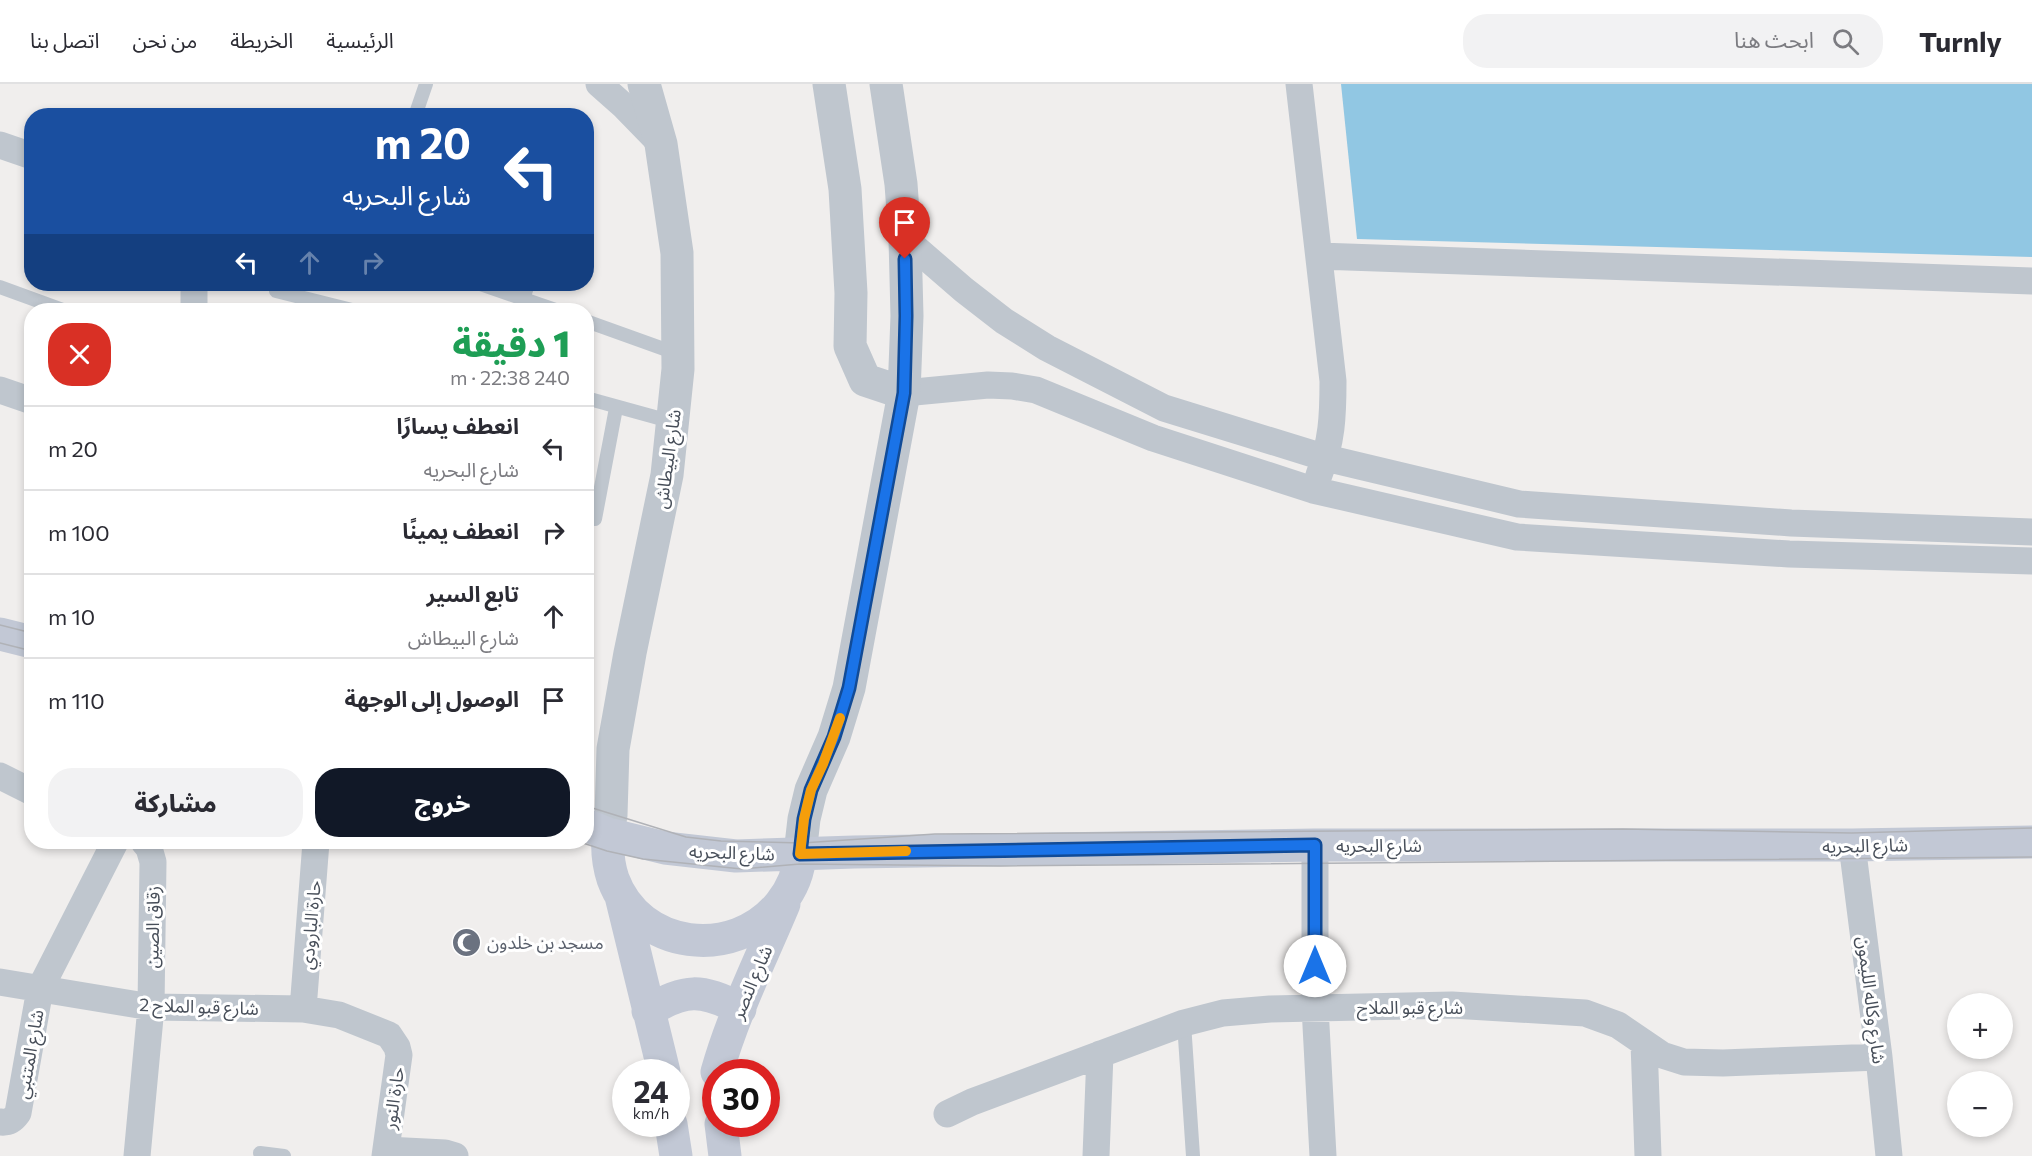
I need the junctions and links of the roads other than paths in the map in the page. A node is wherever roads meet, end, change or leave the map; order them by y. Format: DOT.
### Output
graph roads {
  1 [pos="426,84"];
  2 [pos="599,84"];
  3 [pos="644,84"];
  4 [pos="829,84"];
  5 [pos="886,84"];
  6 [pos="1299,84"];
  7 [pos="418,108"];
  8 [pos="660,144"];
  9 [pos="0,145"];
  10 [pos="24,153"];
  11 [pos="905,239"];
  12 [pos="1319,256"];
  13 [pos="2032,281"];
  14 [pos="0,287"];
  15 [pos="276,291"];
  16 [pos="500,291"];
  17 [pos="526,291"];
  18 [pos="523,299"];
  19 [pos="44,303"];
  20 [pos="324,303"];
  21 [pos="535,303"];
  22 [pos="594,324"];
  23 [pos="678,354"];
  24 [pos="0,390"];
  25 [pos="904,393"];
  26 [pos="24,398"];
  27 [pos="594,401"];
  28 [pos="616,408"];
  29 [pos="673,422"];
  30 [pos="1326,458"];
  31 [pos="1313,490"];
  32 [pos="595,519"];
  33 [pos="1791,523"];
  34 [pos="2032,532"];
  35 [pos="1790,554"];
  36 [pos="2032,561"];
  37 [pos="0,634"];
  38 [pos="24,640"];
  39 [pos="0,776"];
  40 [pos="24,788"];
  41 [pos="597,830"];
  42 [pos="2032,842"];
  43 [pos="1315,845"];
  44 [pos="1852,845"];
  45 [pos="111,849"];
  46 [pos="148,849"];
  47 [pos="315,849"];
  48 [pos="800,854"];
  49 [pos="789,892"];
  50 [pos="621,895"];
  51 [pos="0,982"];
  52 [pos="40,989"];
  53 [pos="151,1007"];
  54 [pos="1315,1007"];
  55 [pos="303,1009"];
  56 [pos="740,1009"];
  57 [pos="648,1011"];
  58 [pos="1184,1023"];
  59 [pos="394,1040"];
  60 [pos="1644,1043"];
  61 [pos="1100,1054"];
  62 [pos="1879,1057"];
  63 [pos="661,1059"];
  64 [pos="720,1059"];
  65 [pos="947,1114"];
  66 [pos="7,1120"];
  67 [pos="673,1137"];
  68 [pos="723,1137"];
  69 [pos="260,1153"];
  70 [pos="386,1153"];
  71 [pos="137,1156"];
  72 [pos="284,1156"];
  73 [pos="455,1156"];
  74 [pos="676,1156"];
  75 [pos="725,1156"];
  76 [pos="1096,1156"];
  77 [pos="1193,1156"];
  78 [pos="1323,1156"];
  79 [pos="1648,1156"];
  80 [pos="1889,1156"];
  1 -- 7 [label="lane"];
  2 -- 8 [label="street"];
  3 -- 8 [label="street, شارع البيطاش"];
  4 -- 25 [label="street"];
  5 -- 11 [label="street"];
  6 -- 12 [label="street"];
  8 -- 23 [label="street, شارع البيطاش"];
  9 -- 10 [label="street"];
  11 -- 25 [label="street"];
  11 -- 30 [label="street"];
  12 -- 13 [label="street"];
  12 -- 30 [label="street"];
  14 -- 19 [label="lane"];
  15 -- 20 [label="lane"];
  16 -- 18 [label="lane"];
  17 -- 18 [label="lane"];
  18 -- 21 [label="lane"];
  22 -- 23 [label="lane"];
  23 -- 29 [label="street, شارع البيطاش"];
  24 -- 26 [label="street"];
  25 -- 31 [label="street"];
  25 -- 48 [label="street"];
  27 -- 28 [label="lane"];
  28 -- 29 [label="lane"];
  28 -- 32 [label="lane"];
  29 -- 41 [label="street, شارع البيطاش"];
  30 -- 31 [label="street"];
  30 -- 33 [label="street"];
  31 -- 35 [label="street"];
  33 -- 34 [label="street"];
  33 -- 35 [label="street"];
  35 -- 36 [label="street"];
  37 -- 38 [label="main road"];
  39 -- 40 [label="street"];
  41 -- 48 [label="main road, شارع البحريه"];
  41 -- 50 [label="main road"];
  42 -- 44 [label="main road, شارع البحريه"];
  43 -- 44 [label="main road, شارع البحريه"];
  43 -- 48 [label="main road, شارع البحريه"];
  43 -- 54 [label="street"];
  44 -- 62 [label="street, شارع وكاله الليمون"];
  45 -- 52 [label="street, شارع المتنبي"];
  46 -- 53 [label="street, زقاق الصين"];
  47 -- 55 [label="street, حارة البارودي"];
  48 -- 49 [label="main road, شارع النصر"];
  49 -- 50 [label="main road"];
  49 -- 56 [label="main road, شارع النصر"];
  50 -- 57 [label="main road"];
  51 -- 52 [label="street, شارع قبو الملاح 2"];
  52 -- 53 [label="street, شارع قبو الملاح 2"];
  52 -- 66 [label="street, شارع المتنبي"];
  53 -- 55 [label="street, شارع قبو الملاح 2"];
  53 -- 71 [label="street, زقاق الصين"];
  54 -- 58 [label="street, شارع قبو الملاح"];
  54 -- 60 [label="street, شارع قبو الملاح"];
  54 -- 78 [label="street"];
  55 -- 59 [label="street, شارع قبو الملاح 2"];
  56 -- 57 [label="main road"];
  56 -- 64 [label="main road, شارع النصر"];
  57 -- 63 [label="main road"];
  58 -- 61 [label="street, شارع قبو الملاح"];
  58 -- 77 [label="lane"];
  59 -- 70 [label="street, حارة النور"];
  60 -- 62 [label="street, شارع قبو الملاح"];
  60 -- 79 [label="street"];
  61 -- 65 [label="street, شارع قبو الملاح"];
  61 -- 76 [label="street"];
  62 -- 80 [label="street, شارع وكاله الليمون"];
  67 -- 74 [label="main road"];
  68 -- 75 [label="main road"];
  69 -- 72 [label="lane"];
  70 -- 73 [label="street"];
}
